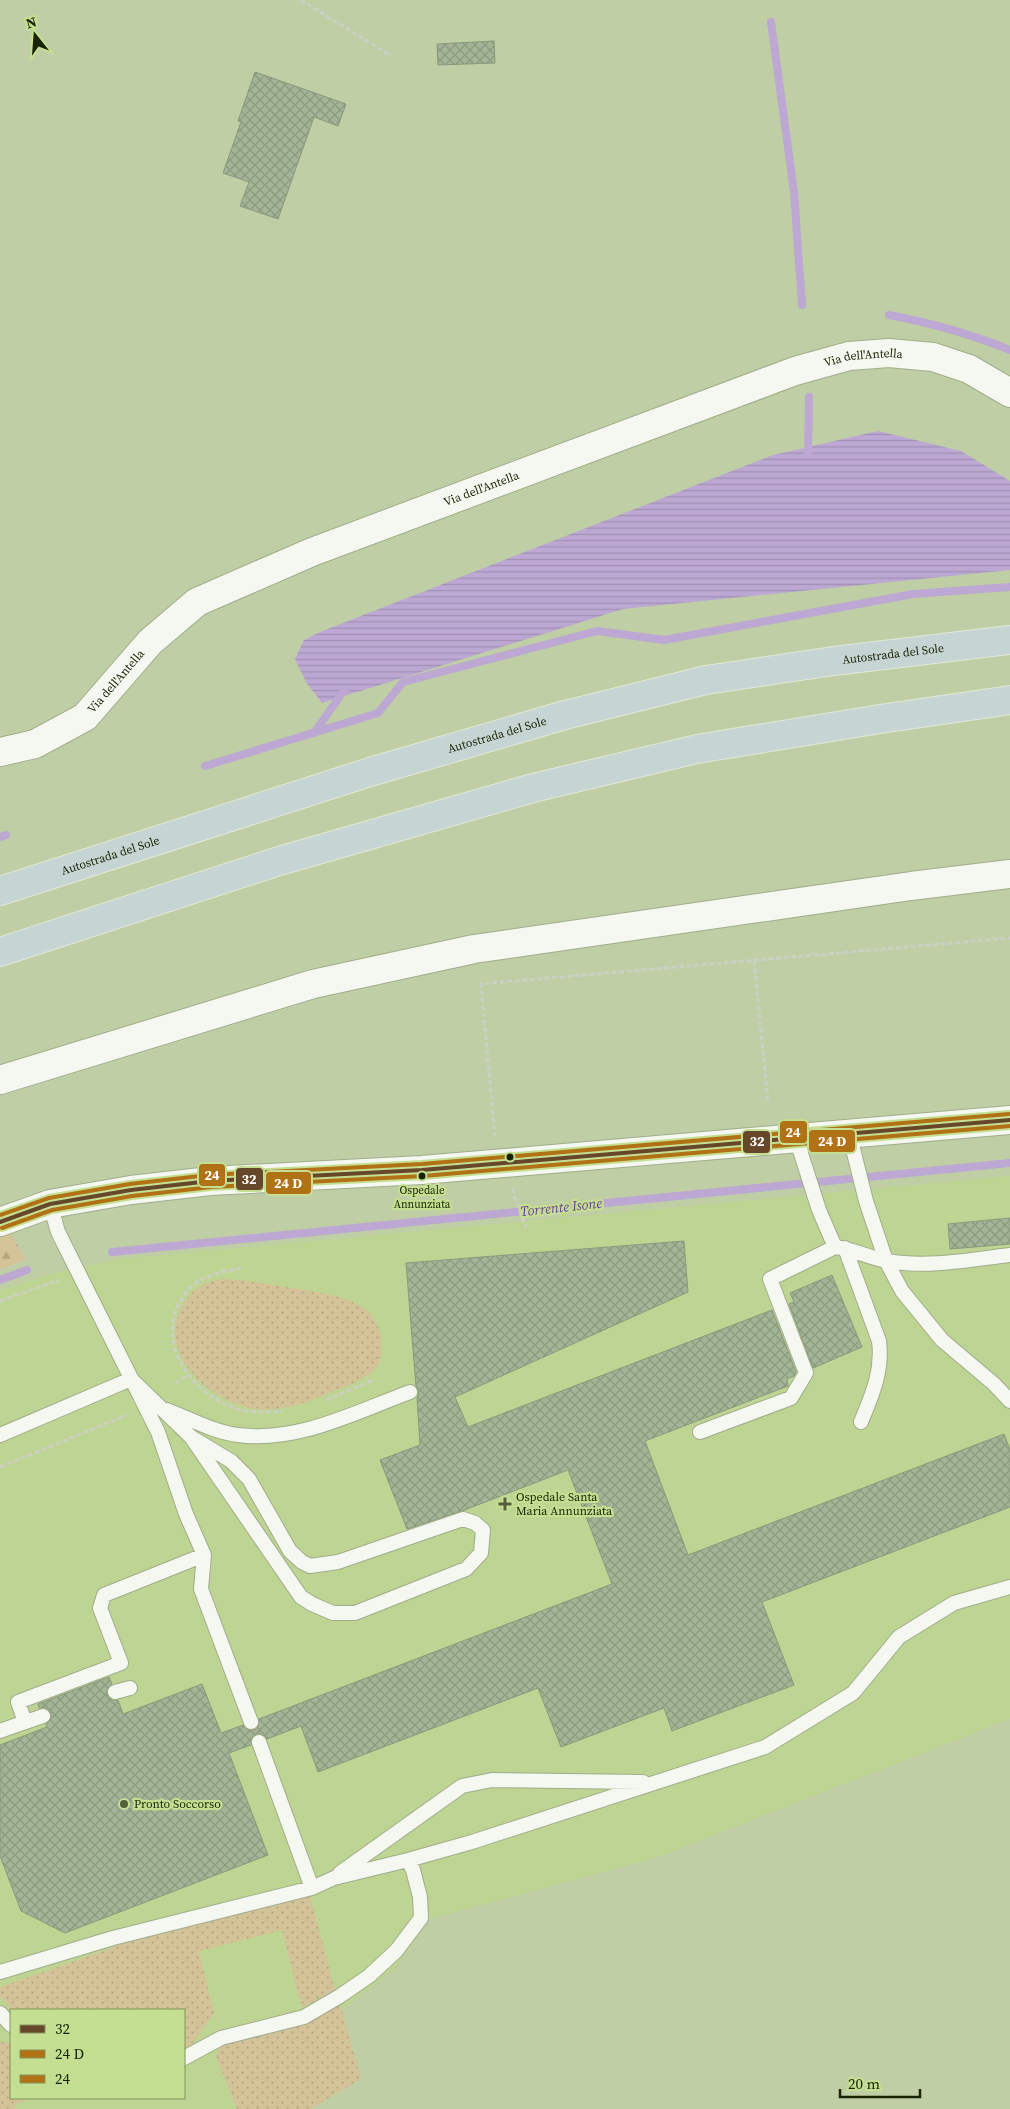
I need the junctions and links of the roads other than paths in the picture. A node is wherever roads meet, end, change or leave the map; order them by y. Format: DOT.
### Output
graph roads {
  1 [pos="1010,393"];
  2 [pos="1010,640"];
  3 [pos="1010,700"];
  4 [pos="0,752"];
  5 [pos="1010,874"];
  6 [pos="0,891"];
  7 [pos="0,952"];
  8 [pos="0,1080"];
  9 [pos="1010,1120"];
  10 [pos="848,1134"];
  11 [pos="796,1138"];
  12 [pos="50,1204"];
  13 [pos="0,1222"];
  14 [pos="840,1247"];
  15 [pos="1010,1255"];
  16 [pos="886,1261"];
  17 [pos="131,1379"];
  18 [pos="410,1392"];
  19 [pos="1010,1401"];
  20 [pos="159,1407"];
  21 [pos="861,1422"];
  22 [pos="700,1432"];
  23 [pos="0,1435"];
  24 [pos="191,1436"];
  25 [pos="204,1555"];
  26 [pos="1010,1587"];
  27 [pos="130,1688"];
  28 [pos="115,1692"];
  29 [pos="43,1716"];
  30 [pos="25,1722"];
  31 [pos="251,1722"];
  32 [pos="0,1731"];
  33 [pos="259,1742"];
  34 [pos="656,1782"];
  35 [pos="408,1860"];
  36 [pos="334,1878"];
  37 [pos="312,1888"];
  38 [pos="0,1972"];
  39 [pos="0,2013"];
  40 [pos="10,2025"];
  41 [pos="185,2057"];
  1 -- 4 [label="street, Via dell'Antella"];
  2 -- 6 [label="highway, Autostrada del Sole"];
  3 -- 7 [label="highway"];
  5 -- 8 [label="street"];
  9 -- 10 [label="street"];
  10 -- 11 [label="street"];
  10 -- 16 [label="lane"];
  11 -- 12 [label="street"];
  11 -- 14 [label="lane"];
  12 -- 13 [label="street"];
  12 -- 17 [label="lane"];
  14 -- 16 [label="lane"];
  14 -- 21 [label="lane"];
  14 -- 22 [label="lane"];
  15 -- 16 [label="lane"];
  16 -- 19 [label="lane"];
  17 -- 20 [label="lane"];
  17 -- 23 [label="lane"];
  17 -- 25 [label="lane"];
  18 -- 20 [label="lane"];
  20 -- 24 [label="lane"];
  24 -- 24 [label="lane"];
  25 -- 30 [label="lane"];
  25 -- 31 [label="lane"];
  26 -- 34 [label="lane"];
  27 -- 28 [label="lane"];
  29 -- 30 [label="lane"];
  30 -- 32 [label="lane"];
  33 -- 37 [label="lane"];
  34 -- 35 [label="lane"];
  34 -- 36 [label="lane"];
  35 -- 36 [label="lane"];
  35 -- 41 [label="lane"];
  36 -- 37 [label="lane"];
  37 -- 38 [label="lane"];
  39 -- 40 [label="lane"];
}
